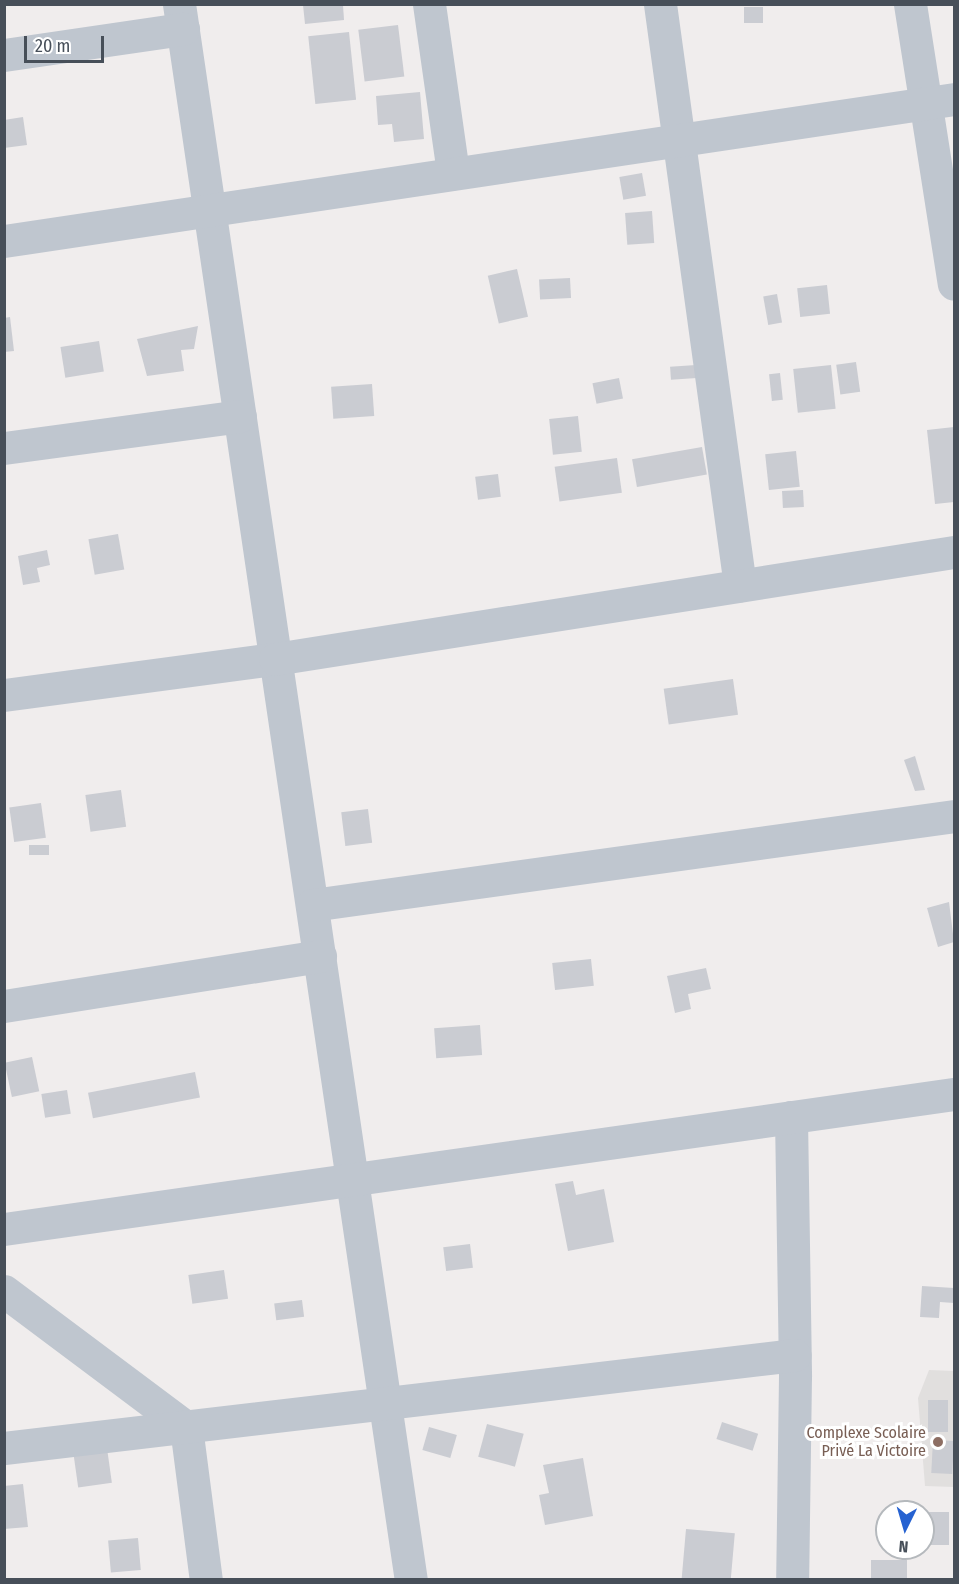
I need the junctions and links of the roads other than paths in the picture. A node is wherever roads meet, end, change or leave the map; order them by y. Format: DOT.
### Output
graph roads {
  1 [pos="429,4"];
  2 [pos="660,4"];
  3 [pos="910,4"];
  4 [pos="181,17"];
  5 [pos="4,54"];
  6 [pos="940,101"];
  7 [pos="679,140"];
  8 [pos="453,173"];
  9 [pos="210,209"];
  10 [pos="4,241"];
  11 [pos="954,284"];
  12 [pos="240,416"];
  13 [pos="4,448"];
  14 [pos="954,552"];
  15 [pos="740,586"];
  16 [pos="275,659"];
  17 [pos="4,695"];
  18 [pos="954,816"];
  19 [pos="312,905"];
  20 [pos="320,956"];
  21 [pos="4,1006"];
  22 [pos="954,1094"];
  23 [pos="791,1117"];
  24 [pos="352,1180"];
  25 [pos="4,1229"];
  26 [pos="4,1291"];
  27 [pos="795,1355"];
  28 [pos="385,1404"];
  29 [pos="186,1427"];
  30 [pos="4,1448"];
  31 [pos="206,1580"];
  32 [pos="411,1580"];
  33 [pos="792,1580"];
  1 -- 8 [label="street"];
  2 -- 7 [label="street"];
  3 -- 6 [label="street"];
  4 -- 5 [label="street"];
  4 -- 9 [label="street"];
  6 -- 7 [label="street"];
  6 -- 11 [label="street"];
  7 -- 8 [label="street"];
  7 -- 15 [label="street"];
  8 -- 9 [label="street"];
  9 -- 10 [label="street"];
  9 -- 12 [label="street"];
  12 -- 13 [label="street"];
  12 -- 16 [label="street"];
  14 -- 15 [label="street"];
  15 -- 16 [label="street"];
  16 -- 17 [label="street"];
  16 -- 19 [label="street"];
  18 -- 19 [label="street"];
  19 -- 20 [label="street"];
  20 -- 21 [label="street"];
  20 -- 24 [label="street"];
  22 -- 23 [label="street"];
  23 -- 24 [label="street"];
  23 -- 27 [label="street"];
  24 -- 25 [label="street"];
  24 -- 28 [label="street"];
  26 -- 29 [label="street"];
  27 -- 28 [label="street"];
  27 -- 33 [label="street"];
  28 -- 29 [label="street"];
  28 -- 32 [label="street"];
  29 -- 30 [label="street"];
  29 -- 31 [label="street"];
}
